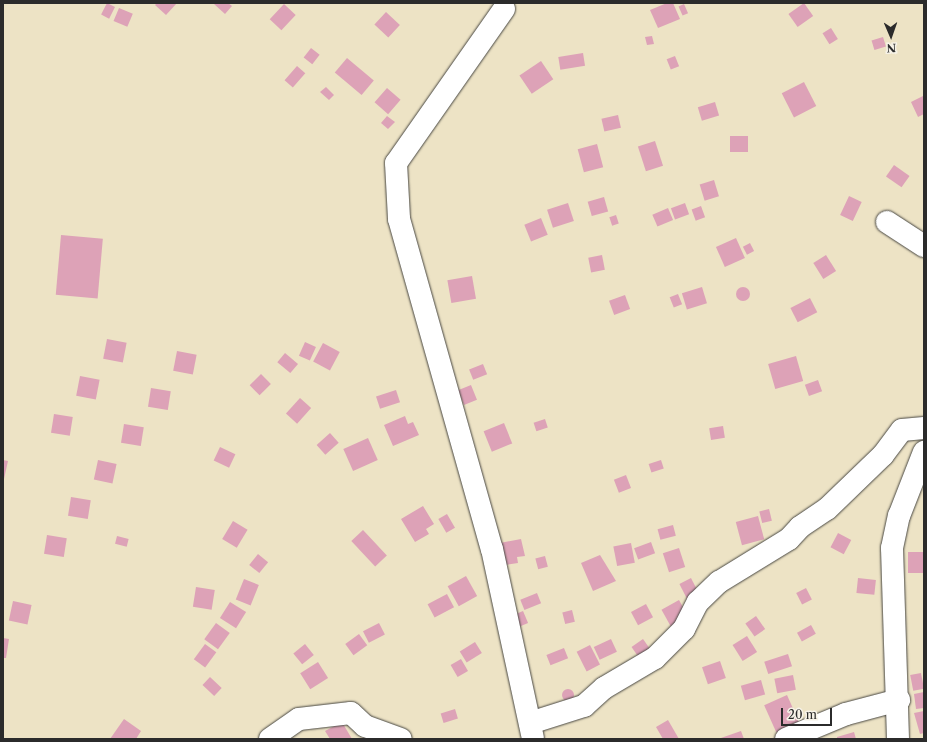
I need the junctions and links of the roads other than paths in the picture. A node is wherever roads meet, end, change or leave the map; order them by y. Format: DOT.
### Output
graph roads {
  1 [pos="504,9"];
  2 [pos="887,222"];
  3 [pos="924,246"];
  4 [pos="924,428"];
  5 [pos="924,452"];
  6 [pos="899,700"];
  7 [pos="530,734"];
  8 [pos="270,739"];
  9 [pos="401,739"];
  10 [pos="786,739"];
  11 [pos="898,739"];
  1 -- 7 [label="street"];
  2 -- 3 [label="street"];
  4 -- 7 [label="street"];
  5 -- 6 [label="street"];
  6 -- 10 [label="street"];
  6 -- 11 [label="street"];
  8 -- 9 [label="street"];
}
